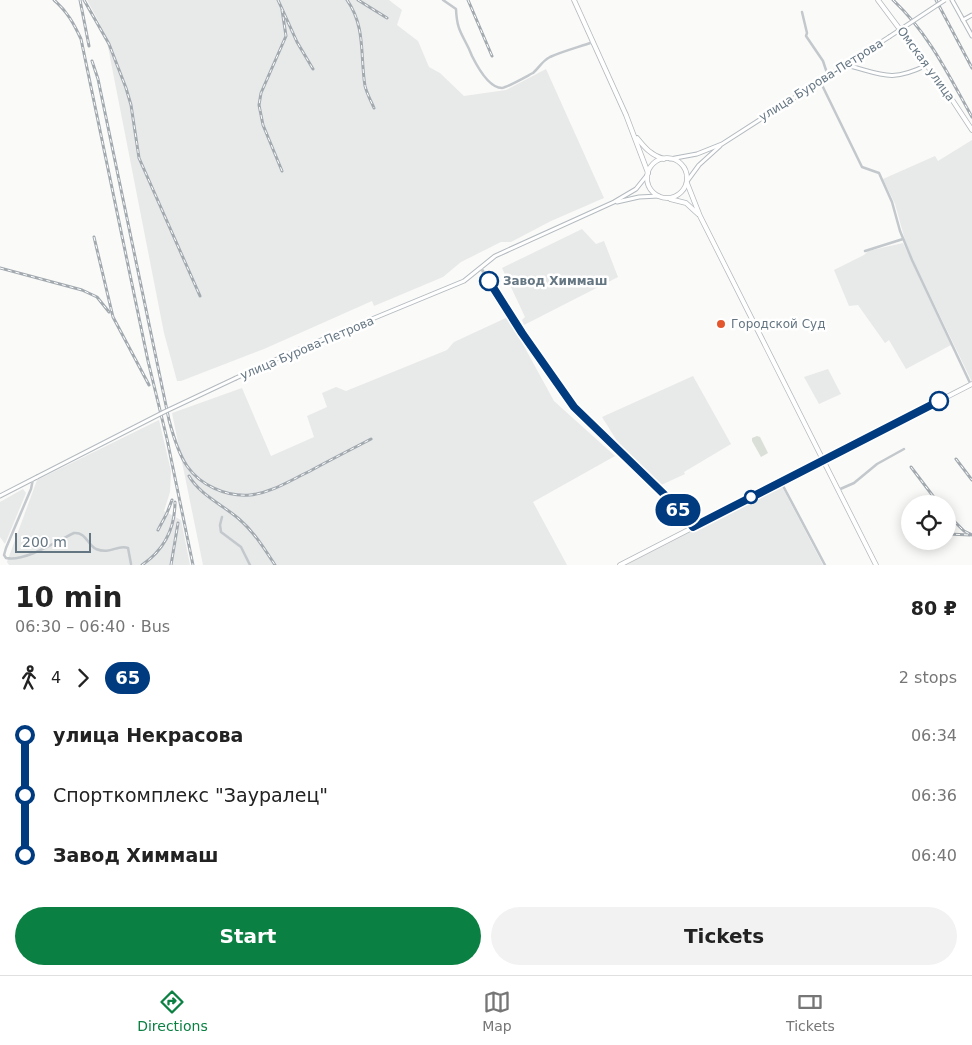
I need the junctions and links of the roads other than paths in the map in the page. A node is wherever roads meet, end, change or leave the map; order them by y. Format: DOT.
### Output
graph roads {
  1 [pos="443,0"];
  2 [pos="574,0"];
  3 [pos="878,0"];
  4 [pos="945,0"];
  5 [pos="952,0"];
  6 [pos="802,12"];
  7 [pos="972,15"];
  8 [pos="963,20"];
  9 [pos="972,36"];
  10 [pos="593,42"];
  11 [pos="854,59"];
  12 [pos="846,65"];
  13 [pos="927,65"];
  14 [pos="859,68"];
  15 [pos="828,76"];
  16 [pos="820,81"];
  17 [pos="972,130"];
  18 [pos="634,134"];
  19 [pos="722,144"];
  20 [pos="664,159"];
  21 [pos="670,159"];
  22 [pos="648,174"];
  23 [pos="687,182"];
  24 [pos="658,196"];
  25 [pos="665,198"];
  26 [pos="614,202"];
  27 [pos="700,216"];
  28 [pos="903,239"];
  29 [pos="865,252"];
  30 [pos="481,268"];
  31 [pos="972,384"];
  32 [pos="904,449"];
  33 [pos="823,459"];
  34 [pos="35,478"];
  35 [pos="781,482"];
  36 [pos="838,490"];
  37 [pos="0,496"];
  38 [pos="222,517"];
  39 [pos="693,527"];
  40 [pos="132,564"];
  41 [pos="250,565"];
  42 [pos="620,565"];
  43 [pos="824,565"];
  44 [pos="876,565"];
  1 -- 10 [label="street"];
  2 -- 10 [label="main road"];
  3 -- 13 [label="main road, Омская улица"];
  4 -- 11 [label="main road, улица Бурова-Петрова, bridge"];
  5 -- 8 [label="main road"];
  6 -- 15 [label="street"];
  7 -- 8 [label="main road"];
  8 -- 9 [label="main road"];
  10 -- 18 [label="main road"];
  11 -- 12 [label="main road, улица Бурова-Петрова"];
  11 -- 14 [label="main road"];
  12 -- 14 [label="main road"];
  12 -- 15 [label="main road, улица Бурова-Петрова"];
  13 -- 14 [label="main road"];
  13 -- 17 [label="main road, Омская улица"];
  15 -- 16 [label="main road, улица Бурова-Петрова"];
  16 -- 19 [label="main road, улица Бурова-Петрова"];
  16 -- 28 [label="street"];
  18 -- 20 [label="main road"];
  18 -- 22 [label="main road"];
  19 -- 21 [label="main road, улица Бурова-Петрова"];
  19 -- 23 [label="main road, улица Бурова-Петрова"];
  20 -- 21 [label="main road"];
  20 -- 22 [label="main road"];
  21 -- 23 [label="main road"];
  22 -- 24 [label="main road"];
  22 -- 26 [label="main road, улица Бурова-Петрова"];
  23 -- 25 [label="main road"];
  23 -- 27 [label="main road"];
  24 -- 25 [label="main road"];
  24 -- 26 [label="main road, улица Бурова-Петрова"];
  25 -- 27 [label="main road"];
  26 -- 30 [label="main road, улица Бурова-Петрова"];
  27 -- 33 [label="main road"];
  28 -- 29 [label="street"];
  28 -- 31 [label="street"];
  30 -- 34 [label="main road, улица Бурова-Петрова, bridge"];
  30 -- 39 [label="street"];
  31 -- 33 [label="main road"];
  32 -- 36 [label="street"];
  33 -- 35 [label="main road"];
  33 -- 36 [label="main road"];
  34 -- 37 [label="main road, улица Бурова-Петрова"];
  34 -- 40 [label="street"];
  35 -- 39 [label="main road"];
  35 -- 43 [label="street"];
  36 -- 44 [label="main road"];
  38 -- 41 [label="street"];
  39 -- 42 [label="main road"];
}
